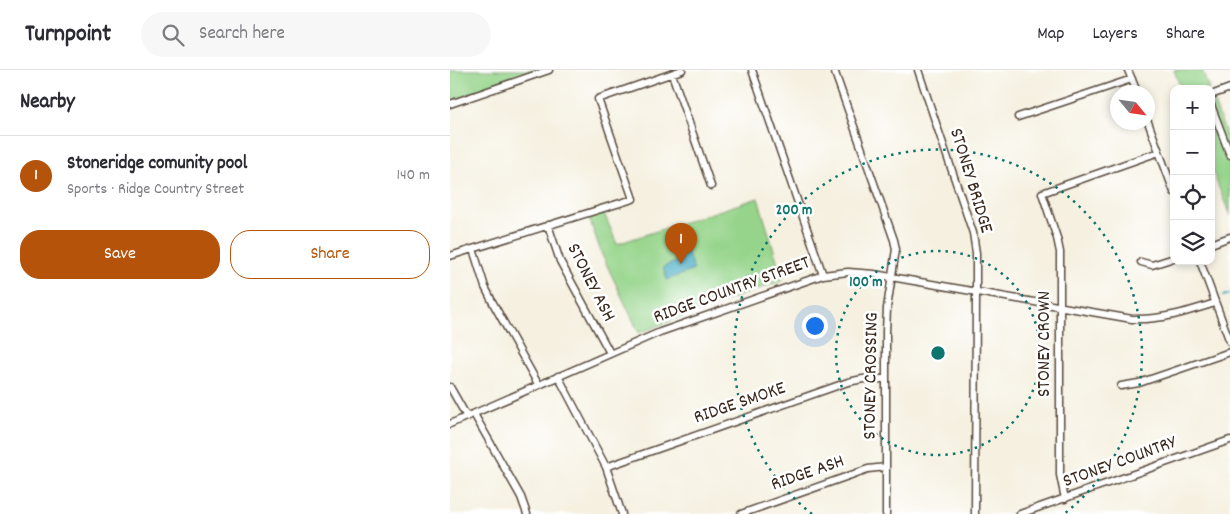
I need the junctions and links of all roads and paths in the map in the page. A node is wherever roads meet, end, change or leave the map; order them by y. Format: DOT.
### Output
graph roads {
  1 [pos="549,70"];
  2 [pos="682,70"];
  3 [pos="752,70"];
  4 [pos="834,70"];
  5 [pos="918,70"];
  6 [pos="1128,70"];
  7 [pos="672,74"];
  8 [pos="1132,79"];
  9 [pos="1134,85"];
  10 [pos="1230,88"];
  11 [pos="1215,94"];
  12 [pos="450,104"];
  13 [pos="1215,116"];
  14 [pos="1018,118"];
  15 [pos="1151,130"];
  16 [pos="1159,152"];
  17 [pos="1230,155"];
  18 [pos="1170,181"];
  19 [pos="711,186"];
  20 [pos="548,225"];
  21 [pos="1230,237"];
  22 [pos="1215,243"];
  23 [pos="474,249"];
  24 [pos="450,256"];
  25 [pos="1170,259"];
  26 [pos="1141,262"];
  27 [pos="1201,265"];
  28 [pos="823,275"];
  29 [pos="892,277"];
  30 [pos="976,292"];
  31 [pos="1215,303"];
  32 [pos="1060,306"];
  33 [pos="1230,342"];
  34 [pos="1230,352"];
  35 [pos="610,354"];
  36 [pos="558,376"];
  37 [pos="886,379"];
  38 [pos="538,384"];
  39 [pos="1121,386"];
  40 [pos="450,388"];
  41 [pos="474,414"];
  42 [pos="467,417"];
  43 [pos="450,424"];
  44 [pos="1230,440"];
  45 [pos="606,467"];
  46 [pos="886,467"];
  47 [pos="1065,499"];
  48 [pos="527,514"];
  49 [pos="622,514"];
  50 [pos="740,514"];
  51 [pos="886,514"];
  52 [pos="975,514"];
  53 [pos="1020,514"];
  1 -- 12 [label="street"];
  2 -- 7 [label="street"];
  3 -- 28 [label="street"];
  4 -- 29 [label="street, STONEY CROSSING"];
  5 -- 30 [label="street, STONEY BRIDGE"];
  6 -- 8 [label="street"];
  7 -- 19 [label="street"];
  7 -- 20 [label="street"];
  8 -- 9 [label="street"];
  8 -- 14 [label="street"];
  10 -- 11 [label="street"];
  13 -- 17 [label="street"];
  15 -- 16 [label="street"];
  16 -- 18 [label="street"];
  16 -- 32 [label="street, STONEY CROWN"];
  20 -- 23 [label="street"];
  20 -- 35 [label="street, STONEY ASH"];
  21 -- 22 [label="street"];
  23 -- 24 [label="street"];
  23 -- 38 [label="street"];
  25 -- 26 [label="street"];
  27 -- 31 [label="street"];
  28 -- 29 [label="street, RIDGE COUNTRY STREET"];
  28 -- 35 [label="street, RIDGE COUNTRY STREET"];
  29 -- 30 [label="street, RIDGE COUNTRY STREET"];
  29 -- 37 [label="street, STONEY CROSSING"];
  30 -- 32 [label="street, RIDGE COUNTRY STREET"];
  30 -- 52 [label="street, STONEY BRIDGE"];
  31 -- 32 [label="street, RIDGE COUNTRY STREET"];
  31 -- 33 [label="street"];
  32 -- 47 [label="street, STONEY CROWN"];
  34 -- 39 [label="street"];
  35 -- 36 [label="street, RIDGE COUNTRY STREET"];
  36 -- 38 [label="street, RIDGE COUNTRY STREET"];
  36 -- 45 [label="street"];
  37 -- 45 [label="street, RIDGE SMOKE"];
  37 -- 46 [label="street, STONEY CROSSING"];
  38 -- 41 [label="street, RIDGE COUNTRY STREET"];
  40 -- 42 [label="street"];
  41 -- 42 [label="street, RIDGE COUNTRY STREET"];
  41 -- 48 [label="street"];
  42 -- 43 [label="street, RIDGE COUNTRY STREET"];
  44 -- 47 [label="street, STONEY COUNTRY"];
  45 -- 49 [label="street"];
  46 -- 50 [label="street, RIDGE ASH"];
  46 -- 51 [label="street, STONEY CROSSING"];
  47 -- 53 [label="street, STONEY COUNTRY"];
}
